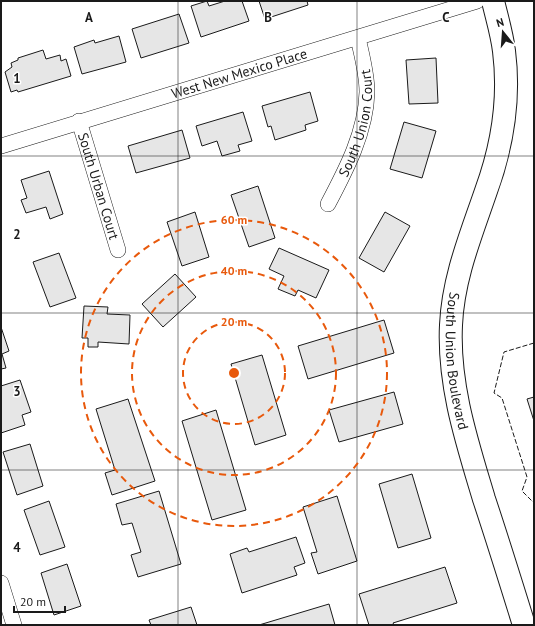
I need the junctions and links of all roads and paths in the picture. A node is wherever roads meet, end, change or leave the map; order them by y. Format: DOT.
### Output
graph roads {
  1 [pos="477,1"];
  2 [pos="493,1"];
  3 [pos="358,38"];
  4 [pos="79,121"];
  5 [pos="1,146"];
  6 [pos="328,204"];
  7 [pos="118,250"];
  8 [pos="1,583"];
  9 [pos="14,625"];
  10 [pos="524,625"];
  1 -- 3 [label="street, West New Mexico Place"];
  2 -- 10 [label="main road, South Union Boulevard"];
  3 -- 4 [label="street, West New Mexico Place"];
  3 -- 6 [label="street, South Union Court"];
  4 -- 5 [label="street, West New Mexico Place"];
  4 -- 7 [label="street, South Urban Court"];
  8 -- 9 [label="street"];
}
